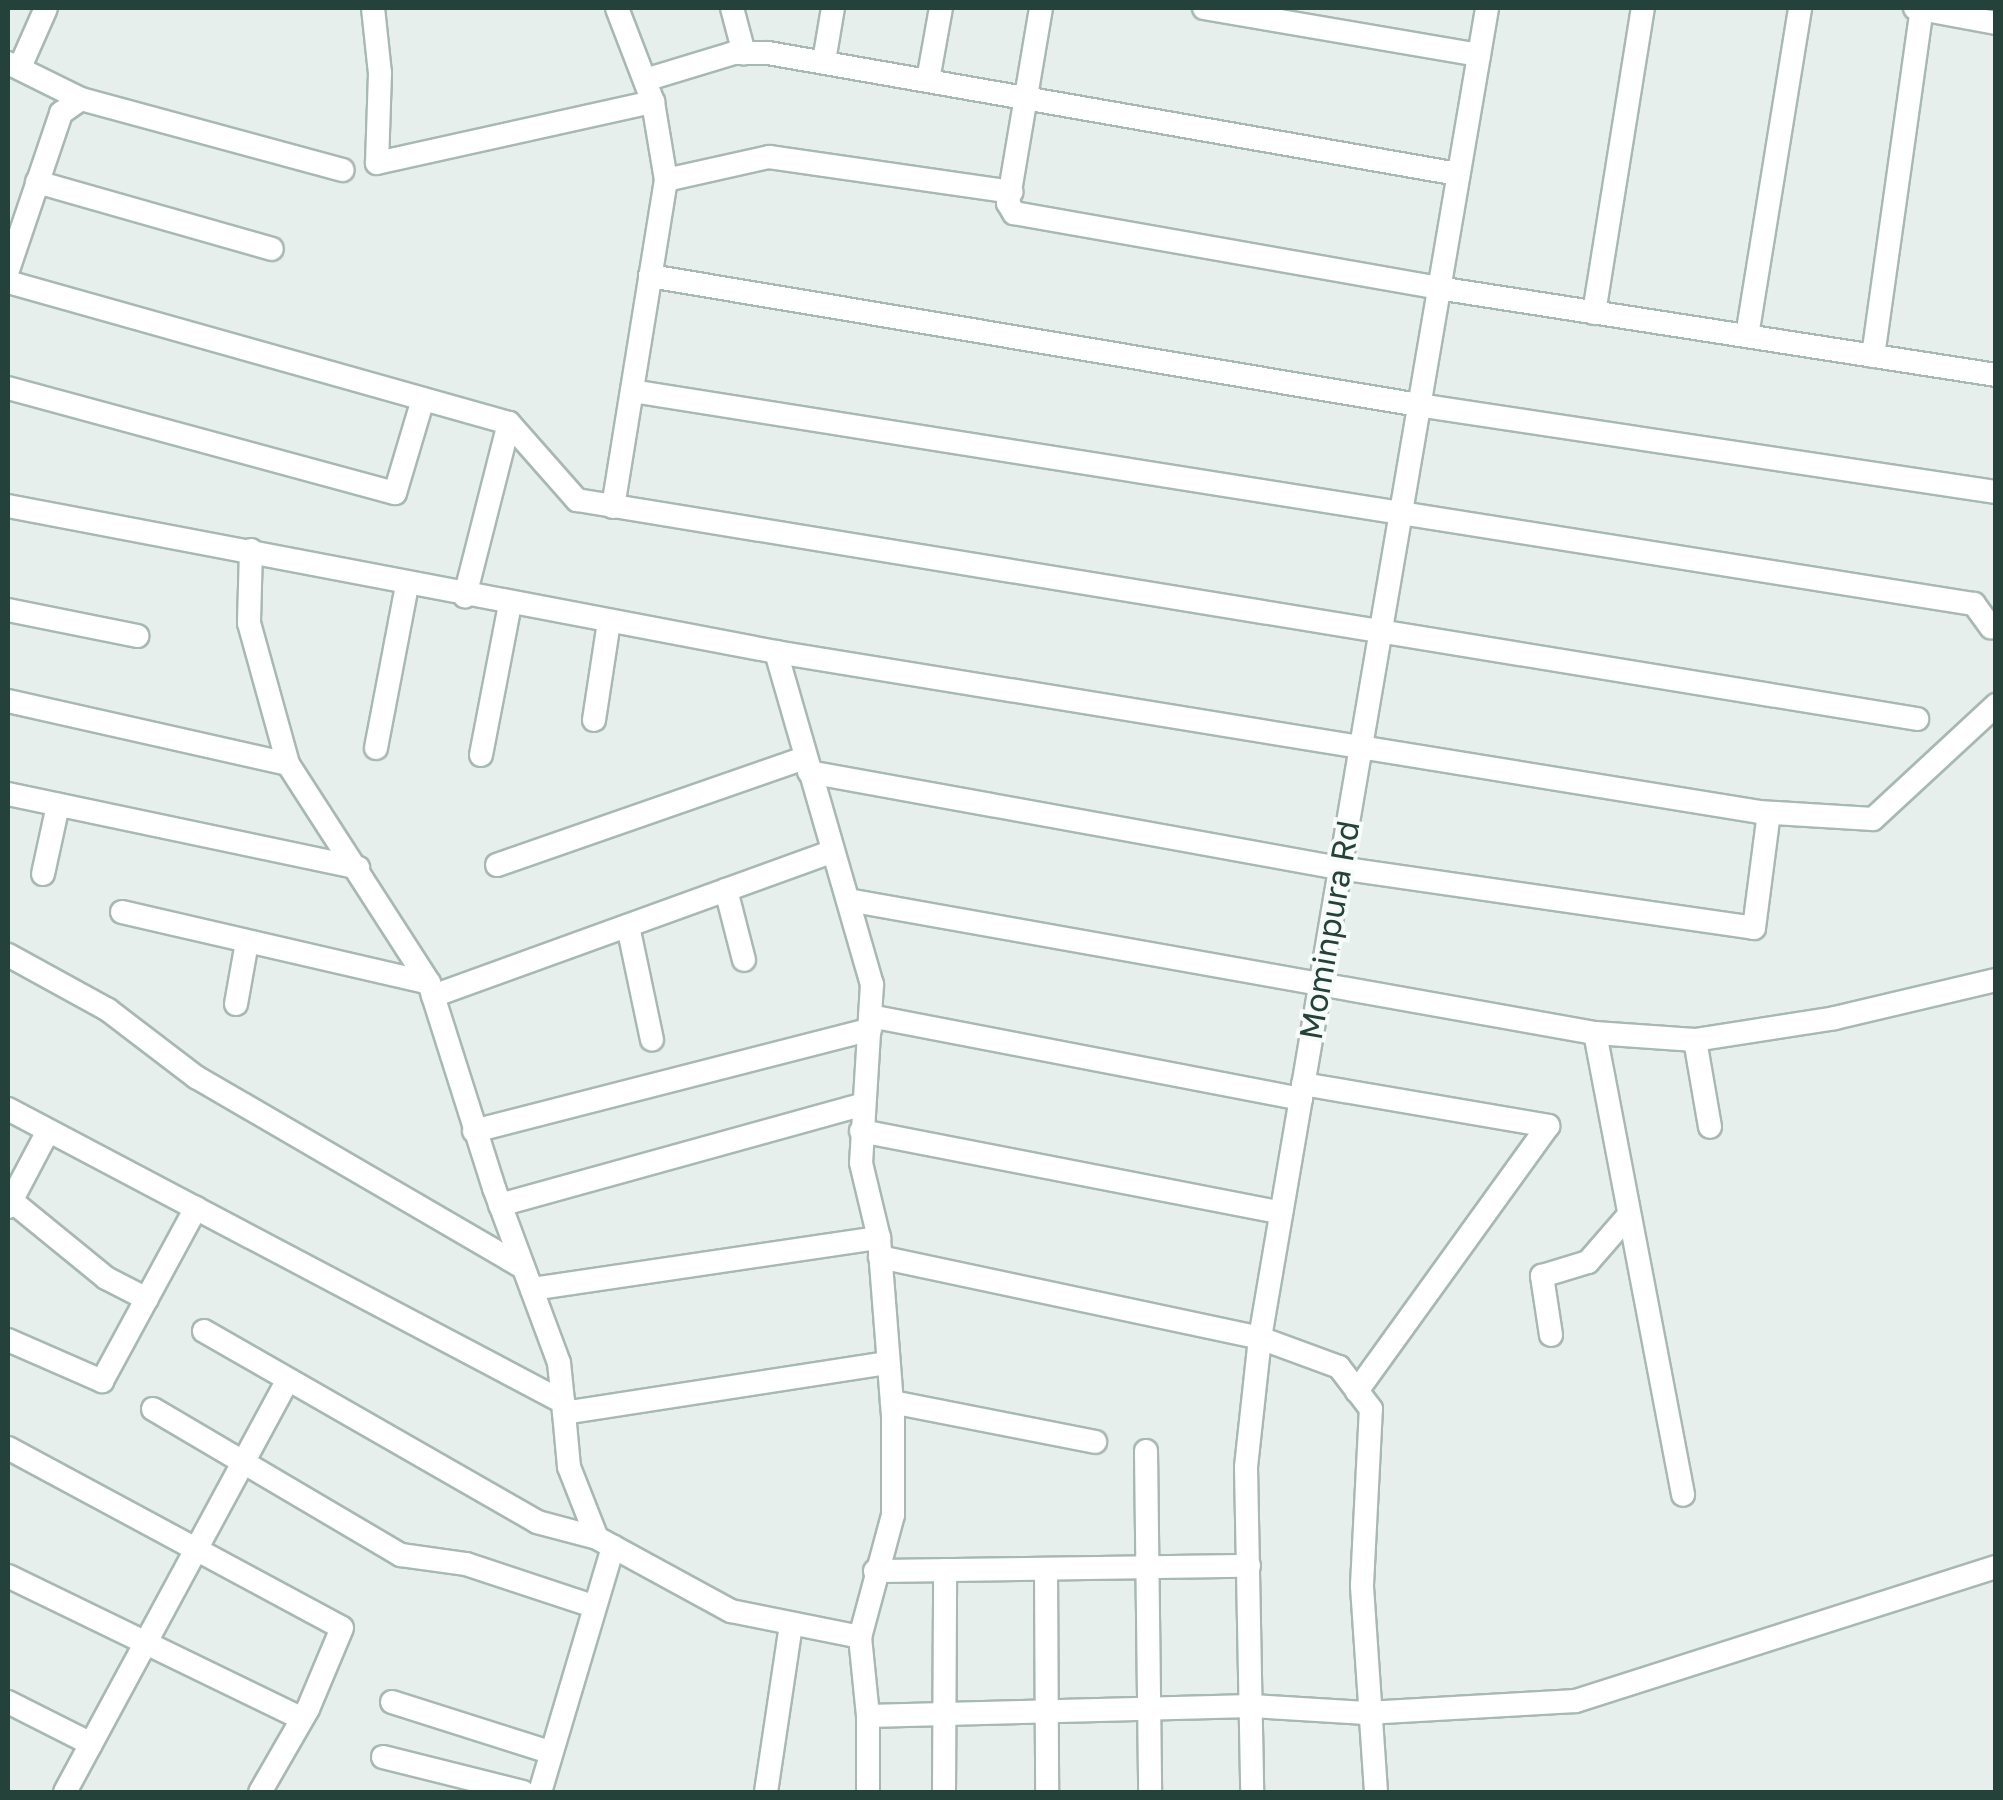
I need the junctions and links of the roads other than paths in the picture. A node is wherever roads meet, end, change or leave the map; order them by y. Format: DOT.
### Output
graph roads {
  1 [pos="46,8"];
  2 [pos="372,8"];
  3 [pos="618,8"];
  4 [pos="732,8"];
  5 [pos="833,8"];
  6 [pos="941,8"];
  7 [pos="1041,8"];
  8 [pos="1204,8"];
  9 [pos="1487,8"];
  10 [pos="1643,8"];
  11 [pos="1800,8"];
  12 [pos="1920,8"];
  13 [pos="1996,23"];
  14 [pos="744,52"];
  15 [pos="1479,55"];
  16 [pos="824,61"];
  17 [pos="14,65"];
  18 [pos="644,80"];
  19 [pos="928,80"];
  20 [pos="1026,97"];
  21 [pos="82,99"];
  22 [pos="653,102"];
  23 [pos="343,170"];
  24 [pos="1458,174"];
  25 [pos="666,180"];
  26 [pos="38,182"];
  27 [pos="1010,192"];
  28 [pos="272,249"];
  29 [pos="8,270"];
  30 [pos="650,276"];
  31 [pos="8,282"];
  32 [pos="1438,288"];
  33 [pos="1594,312"];
  34 [pos="1746,336"];
  35 [pos="1873,356"];
  36 [pos="1995,371"];
  37 [pos="8,388"];
  38 [pos="632,391"];
  39 [pos="423,399"];
  40 [pos="1418,405"];
  41 [pos="509,424"];
  42 [pos="1996,492"];
  43 [pos="8,506"];
  44 [pos="614,506"];
  45 [pos="1400,512"];
  46 [pos="251,550"];
  47 [pos="407,585"];
  48 [pos="466,596"];
  49 [pos="510,604"];
  50 [pos="8,610"];
  51 [pos="609,622"];
  52 [pos="1991,627"];
  53 [pos="1379,634"];
  54 [pos="137,636"];
  55 [pos="776,652"];
  56 [pos="8,701"];
  57 [pos="1996,705"];
  58 [pos="1916,719"];
  59 [pos="594,720"];
  60 [pos="1360,746"];
  61 [pos="376,748"];
  62 [pos="481,756"];
  63 [pos="288,764"];
  64 [pos="807,765"];
  65 [pos="8,794"];
  66 [pos="58,805"];
  67 [pos="1769,812"];
  68 [pos="833,852"];
  69 [pos="497,865"];
  70 [pos="358,868"];
  71 [pos="1339,868"];
  72 [pos="43,874"];
  73 [pos="726,890"];
  74 [pos="848,900"];
  75 [pos="122,912"];
  76 [pos="628,926"];
  77 [pos="247,942"];
  78 [pos="8,955"];
  79 [pos="744,960"];
  80 [pos="1996,980"];
  81 [pos="1320,984"];
  82 [pos="431,989"];
  83 [pos="236,1004"];
  84 [pos="870,1022"];
  85 [pos="1595,1033"];
  86 [pos="652,1040"];
  87 [pos="1695,1040"];
  88 [pos="1302,1091"];
  89 [pos="863,1104"];
  90 [pos="8,1109"];
  91 [pos="1710,1127"];
  92 [pos="48,1131"];
  93 [pos="474,1131"];
  94 [pos="861,1131"];
  95 [pos="9,1202"];
  96 [pos="500,1205"];
  97 [pos="196,1208"];
  98 [pos="1281,1213"];
  99 [pos="1628,1216"];
  100 [pos="880,1248"];
  101 [pos="523,1267"];
  102 [pos="532,1289"];
  103 [pos="147,1298"];
  104 [pos="204,1331"];
  105 [pos="1552,1335"];
  106 [pos="1260,1338"];
  107 [pos="8,1340"];
  108 [pos="888,1363"];
  109 [pos="288,1380"];
  110 [pos="1357,1390"];
  111 [pos="892,1402"];
  112 [pos="564,1407"];
  113 [pos="153,1409"];
  114 [pos="1095,1442"];
  115 [pos="8,1448"];
  116 [pos="1146,1450"];
  117 [pos="244,1461"];
  118 [pos="1683,1495"];
  119 [pos="605,1542"];
  120 [pos="194,1554"];
  121 [pos="1249,1566"];
  122 [pos="1996,1567"];
  123 [pos="1145,1568"];
  124 [pos="1046,1569"];
  125 [pos="945,1570"];
  126 [pos="875,1571"];
  127 [pos="8,1576"];
  128 [pos="593,1606"];
  129 [pos="791,1624"];
  130 [pos="860,1638"];
  131 [pos="144,1646"];
  132 [pos="8,1702"];
  133 [pos="392,1702"];
  134 [pos="1252,1706"];
  135 [pos="1149,1708"];
  136 [pos="1048,1711"];
  137 [pos="1366,1713"];
  138 [pos="945,1714"];
  139 [pos="868,1716"];
  140 [pos="300,1718"];
  141 [pos="91,1744"];
  142 [pos="550,1752"];
  143 [pos="383,1757"];
  144 [pos="64,1792"];
  145 [pos="260,1792"];
  146 [pos="523,1792"];
  147 [pos="540,1792"];
  148 [pos="766,1792"];
  149 [pos="868,1792"];
  150 [pos="944,1792"];
  151 [pos="1047,1792"];
  152 [pos="1150,1792"];
  153 [pos="1252,1792"];
  154 [pos="1376,1792"];
  1 -- 17 [label="street"];
  2 -- 22 [label="street"];
  3 -- 18 [label="street"];
  4 -- 14 [label="street"];
  5 -- 16 [label="street"];
  6 -- 19 [label="street"];
  7 -- 20 [label="street"];
  8 -- 15 [label="street"];
  9 -- 15 [label="street, Mominpura Rd"];
  10 -- 33 [label="street"];
  11 -- 34 [label="street"];
  12 -- 13 [label="street"];
  12 -- 35 [label="street"];
  14 -- 16 [label="street"];
  14 -- 18 [label="street"];
  15 -- 24 [label="street, Mominpura Rd"];
  16 -- 19 [label="street"];
  17 -- 21 [label="street"];
  18 -- 22 [label="street"];
  19 -- 20 [label="street"];
  20 -- 24 [label="street"];
  20 -- 27 [label="street"];
  21 -- 23 [label="street"];
  21 -- 26 [label="street"];
  22 -- 25 [label="street"];
  24 -- 32 [label="street, Mominpura Rd"];
  25 -- 27 [label="street"];
  25 -- 30 [label="street"];
  26 -- 28 [label="street"];
  26 -- 29 [label="street"];
  27 -- 32 [label="street"];
  30 -- 38 [label="street"];
  30 -- 40 [label="street"];
  31 -- 39 [label="street"];
  32 -- 33 [label="street"];
  32 -- 40 [label="street, Mominpura Rd"];
  33 -- 34 [label="street"];
  34 -- 35 [label="street"];
  35 -- 36 [label="street"];
  37 -- 39 [label="street"];
  38 -- 44 [label="street"];
  38 -- 45 [label="street"];
  39 -- 41 [label="street"];
  40 -- 42 [label="street"];
  40 -- 45 [label="street, Mominpura Rd"];
  41 -- 44 [label="street"];
  41 -- 48 [label="street"];
  43 -- 46 [label="street"];
  44 -- 53 [label="street"];
  45 -- 52 [label="street"];
  45 -- 53 [label="street, Mominpura Rd"];
  46 -- 47 [label="street"];
  46 -- 63 [label="street"];
  47 -- 48 [label="street"];
  47 -- 61 [label="street"];
  48 -- 49 [label="street"];
  49 -- 51 [label="street"];
  49 -- 62 [label="street"];
  50 -- 54 [label="street"];
  51 -- 55 [label="street"];
  51 -- 59 [label="street"];
  53 -- 58 [label="street"];
  53 -- 60 [label="street, Mominpura Rd"];
  55 -- 60 [label="street"];
  55 -- 64 [label="street"];
  56 -- 63 [label="street"];
  57 -- 67 [label="street"];
  60 -- 67 [label="street"];
  60 -- 71 [label="street, Mominpura Rd"];
  63 -- 70 [label="street"];
  64 -- 68 [label="street"];
  64 -- 69 [label="street"];
  64 -- 71 [label="street"];
  65 -- 66 [label="street"];
  66 -- 70 [label="street"];
  66 -- 72 [label="street"];
  67 -- 71 [label="street"];
  68 -- 73 [label="street"];
  68 -- 74 [label="street"];
  70 -- 82 [label="street"];
  71 -- 81 [label="street, Mominpura Rd"];
  73 -- 76 [label="street"];
  73 -- 79 [label="street"];
  74 -- 81 [label="street"];
  74 -- 84 [label="street"];
  75 -- 77 [label="street"];
  76 -- 82 [label="street"];
  76 -- 86 [label="street"];
  77 -- 82 [label="street"];
  77 -- 83 [label="street"];
  78 -- 101 [label="street"];
  80 -- 87 [label="street"];
  81 -- 85 [label="street"];
  81 -- 88 [label="street, Mominpura Rd"];
  82 -- 93 [label="street"];
  84 -- 88 [label="street"];
  84 -- 89 [label="street"];
  84 -- 93 [label="street"];
  85 -- 87 [label="street"];
  85 -- 99 [label="street"];
  87 -- 91 [label="street"];
  88 -- 98 [label="street, Mominpura Rd"];
  88 -- 110 [label="street"];
  89 -- 94 [label="street"];
  89 -- 96 [label="street"];
  90 -- 92 [label="street"];
  92 -- 95 [label="street"];
  92 -- 97 [label="street"];
  93 -- 96 [label="street"];
  94 -- 98 [label="street"];
  94 -- 100 [label="street"];
  95 -- 103 [label="street"];
  96 -- 101 [label="street"];
  97 -- 103 [label="street"];
  97 -- 112 [label="street"];
  98 -- 106 [label="street, Mominpura Rd"];
  99 -- 105 [label="street"];
  99 -- 118 [label="street"];
  100 -- 102 [label="street"];
  100 -- 106 [label="street"];
  100 -- 108 [label="street"];
  101 -- 102 [label="street"];
  102 -- 112 [label="street"];
  103 -- 107 [label="street"];
  104 -- 109 [label="street"];
  106 -- 110 [label="street"];
  106 -- 121 [label="street, Mominpura Rd"];
  108 -- 111 [label="street"];
  108 -- 112 [label="street"];
  109 -- 117 [label="street"];
  109 -- 119 [label="street"];
  110 -- 137 [label="street"];
  111 -- 114 [label="street"];
  111 -- 126 [label="street"];
  112 -- 119 [label="street"];
  113 -- 117 [label="street"];
  115 -- 120 [label="street"];
  116 -- 123 [label="street"];
  117 -- 120 [label="street"];
  117 -- 128 [label="street"];
  119 -- 128 [label="street"];
  119 -- 129 [label="street"];
  120 -- 131 [label="street"];
  120 -- 140 [label="street"];
  121 -- 123 [label="street"];
  121 -- 134 [label="street, Mominpura Rd"];
  122 -- 137 [label="street"];
  123 -- 124 [label="street"];
  123 -- 135 [label="street"];
  124 -- 125 [label="street"];
  124 -- 136 [label="street"];
  125 -- 126 [label="street"];
  125 -- 138 [label="street"];
  126 -- 130 [label="street"];
  127 -- 131 [label="street"];
  128 -- 142 [label="street"];
  129 -- 130 [label="street"];
  129 -- 148 [label="street"];
  130 -- 139 [label="street"];
  131 -- 140 [label="street"];
  131 -- 141 [label="street"];
  132 -- 141 [label="street"];
  133 -- 142 [label="street"];
  134 -- 135 [label="street"];
  134 -- 137 [label="street"];
  134 -- 153 [label="street, Mominpura Rd"];
  135 -- 136 [label="street"];
  135 -- 152 [label="street"];
  136 -- 138 [label="street"];
  136 -- 151 [label="street"];
  137 -- 154 [label="street"];
  138 -- 139 [label="street"];
  138 -- 150 [label="street"];
  139 -- 149 [label="street"];
  140 -- 145 [label="street"];
  141 -- 144 [label="street"];
  142 -- 147 [label="street"];
  143 -- 146 [label="street"];
}
